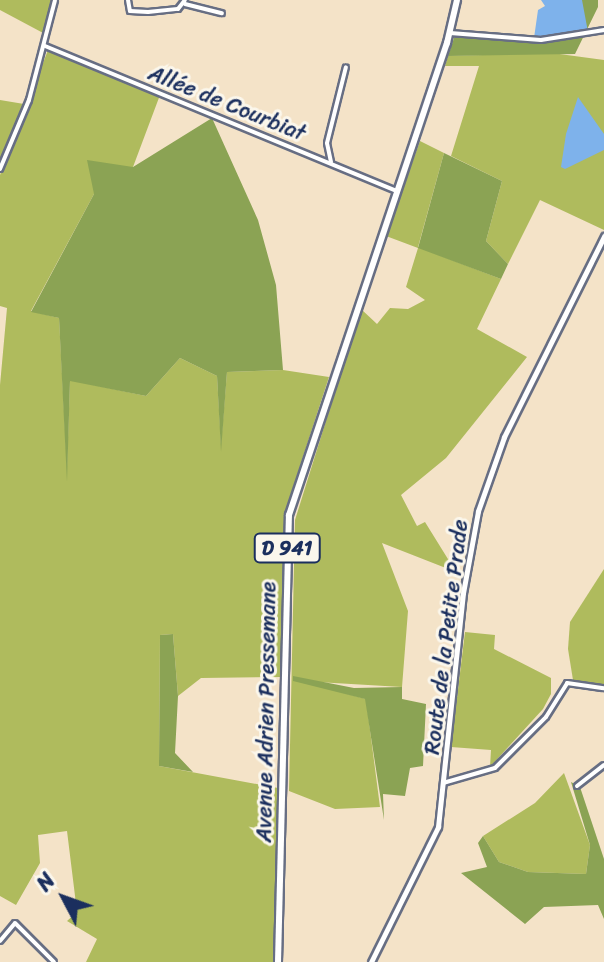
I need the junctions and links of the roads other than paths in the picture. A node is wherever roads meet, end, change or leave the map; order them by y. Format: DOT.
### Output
graph roads {
  1 [pos="55,0"];
  2 [pos="128,0"];
  3 [pos="457,0"];
  4 [pos="185,2"];
  5 [pos="222,13"];
  6 [pos="604,30"];
  7 [pos="450,33"];
  8 [pos="45,46"];
  9 [pos="346,67"];
  10 [pos="331,162"];
  11 [pos="0,169"];
  12 [pos="396,191"];
  13 [pos="604,236"];
  14 [pos="604,688"];
  15 [pos="604,765"];
  16 [pos="443,783"];
  17 [pos="577,786"];
  18 [pos="0,941"];
  19 [pos="54,962"];
  20 [pos="278,962"];
  21 [pos="371,962"];
  1 -- 8 [label="street"];
  2 -- 4 [label="street"];
  3 -- 7 [label="main road, D 941"];
  4 -- 5 [label="street"];
  6 -- 7 [label="street"];
  7 -- 12 [label="main road, D 941"];
  8 -- 10 [label="street, Allée de Courbiat"];
  8 -- 11 [label="street"];
  9 -- 10 [label="street"];
  10 -- 12 [label="street, Allée de Courbiat"];
  12 -- 20 [label="main road, Avenue Adrien Pressemane / D 941"];
  13 -- 16 [label="street, Route de la Petite Prade"];
  14 -- 16 [label="street"];
  15 -- 17 [label="street"];
  16 -- 21 [label="street, Route de la Petite Prade"];
  18 -- 19 [label="street"];
}
